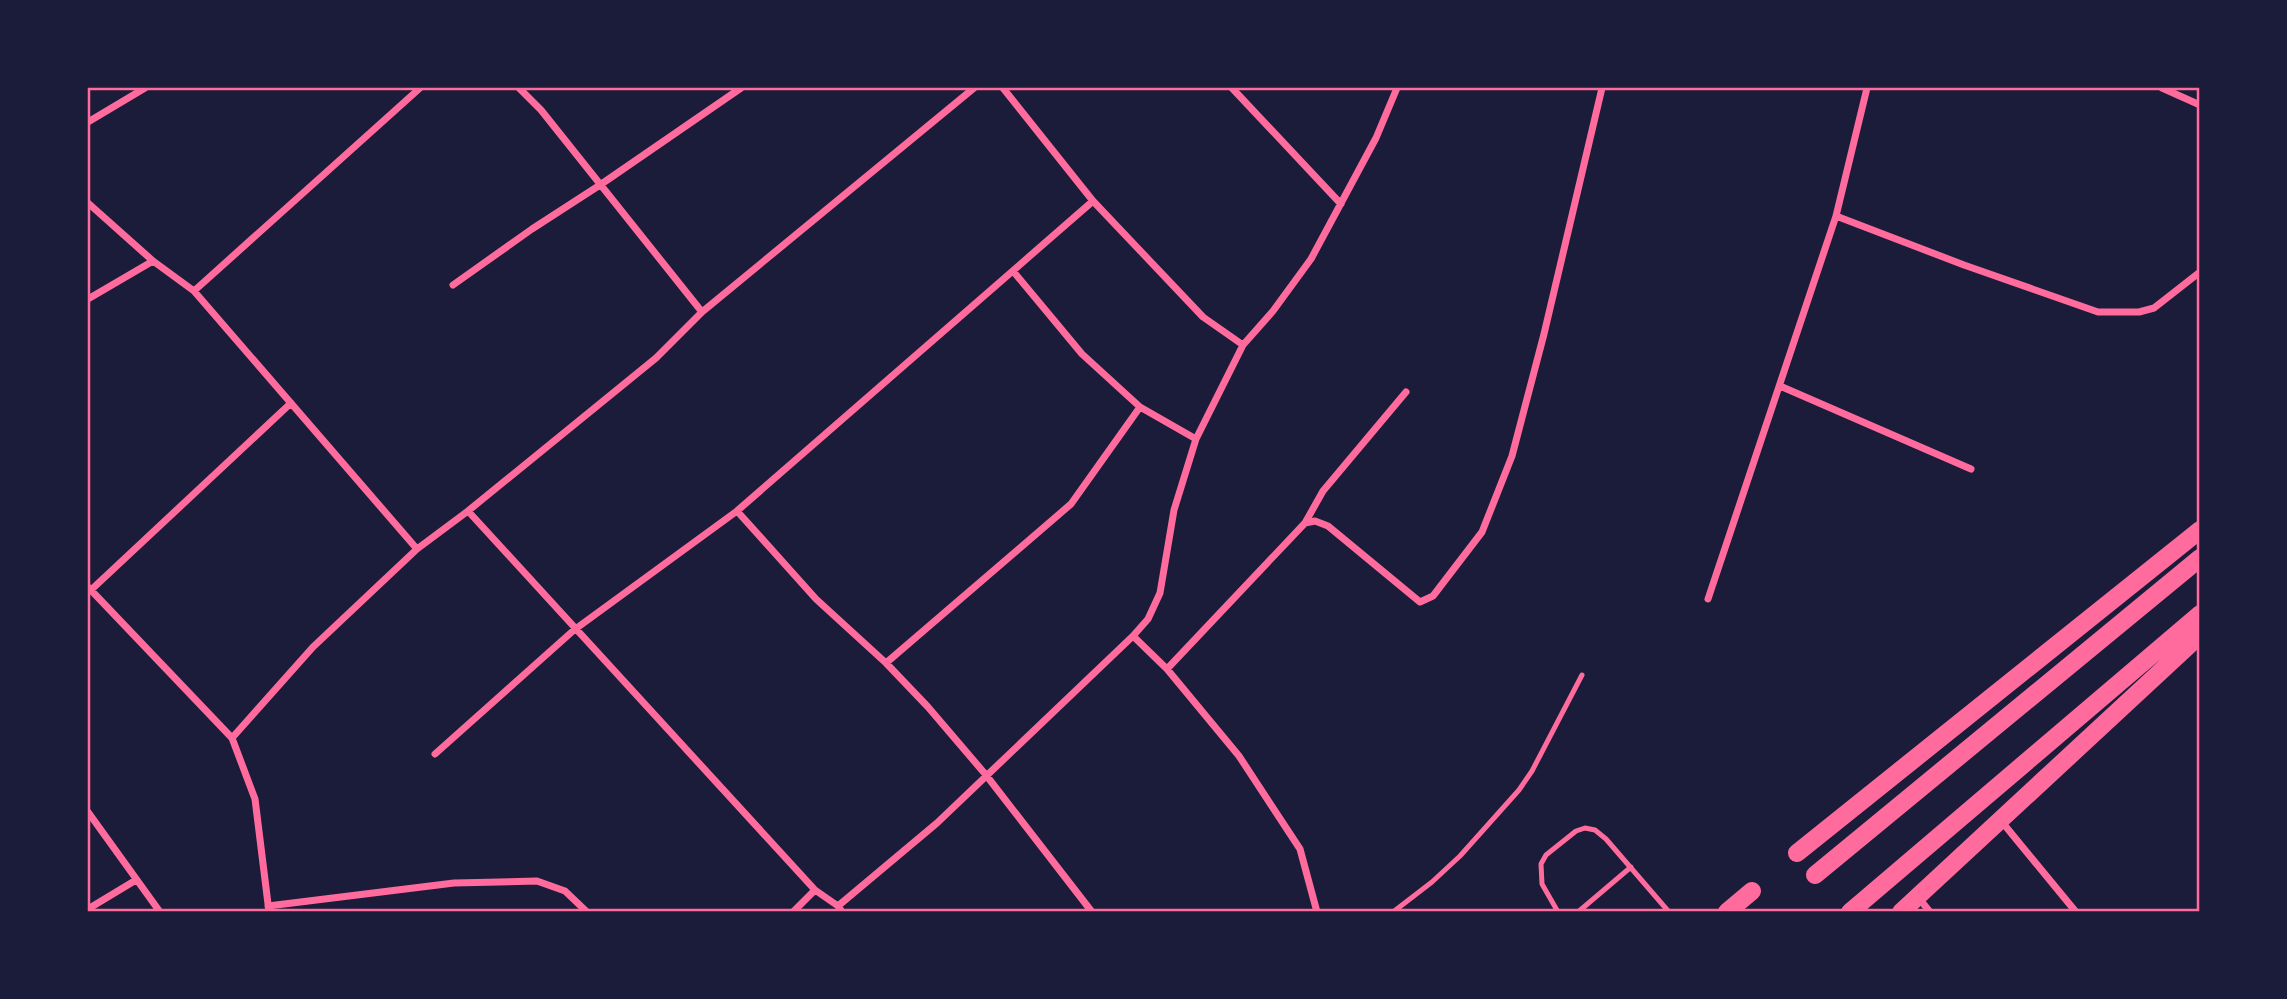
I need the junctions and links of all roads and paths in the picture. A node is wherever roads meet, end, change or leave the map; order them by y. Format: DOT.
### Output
graph roads {
  1 [pos="145,88"];
  2 [pos="420,88"];
  3 [pos="519,88"];
  4 [pos="741,88"];
  5 [pos="974,88"];
  6 [pos="1003,88"];
  7 [pos="1231,88"];
  8 [pos="1397,88"];
  9 [pos="1602,88"];
  10 [pos="1867,88"];
  11 [pos="2162,88"];
  12 [pos="2200,105"];
  13 [pos="88,122"];
  14 [pos="600,185"];
  15 [pos="1093,201"];
  16 [pos="88,203"];
  17 [pos="1341,204"];
  18 [pos="1836,216"];
  19 [pos="153,261"];
  20 [pos="1013,271"];
  21 [pos="2200,272"];
  22 [pos="453,285"];
  23 [pos="194,291"];
  24 [pos="88,299"];
  25 [pos="702,312"];
  26 [pos="1243,345"];
  27 [pos="1780,386"];
  28 [pos="1406,393"];
  29 [pos="290,403"];
  30 [pos="1140,407"];
  31 [pos="1196,439"];
  32 [pos="1971,469"];
  33 [pos="468,511"];
  34 [pos="737,511"];
  35 [pos="1305,523"];
  36 [pos="2200,530"];
  37 [pos="416,549"];
  38 [pos="2200,558"];
  39 [pos="89,589"];
  40 [pos="1708,599"];
  41 [pos="2200,614"];
  42 [pos="574,629"];
  43 [pos="2200,635"];
  44 [pos="1133,636"];
  45 [pos="886,663"];
  46 [pos="1167,669"];
  47 [pos="1582,674"];
  48 [pos="232,738"];
  49 [pos="435,754"];
  50 [pos="986,775"];
  51 [pos="88,812"];
  52 [pos="1999,819"];
  53 [pos="1797,853"];
  54 [pos="1631,867"];
  55 [pos="1815,874"];
  56 [pos="135,880"];
  57 [pos="815,890"];
  58 [pos="1752,891"];
  59 [pos="1917,896"];
  60 [pos="88,909"];
  61 [pos="269,909"];
  62 [pos="840,909"];
  63 [pos="160,912"];
  64 [pos="587,912"];
  65 [pos="793,912"];
  66 [pos="1092,912"];
  67 [pos="1317,912"];
  68 [pos="1393,912"];
  69 [pos="1558,912"];
  70 [pos="1578,912"];
  71 [pos="1670,912"];
  72 [pos="1727,912"];
  73 [pos="1850,912"];
  74 [pos="1901,912"];
  75 [pos="1930,912"];
  76 [pos="2076,912"];
  1 -- 13 [label="street"];
  2 -- 23 [label="street"];
  3 -- 14 [label="street"];
  4 -- 14 [label="street"];
  5 -- 25 [label="street"];
  6 -- 15 [label="street"];
  7 -- 17 [label="street"];
  8 -- 17 [label="street"];
  9 -- 35 [label="street"];
  10 -- 18 [label="street"];
  11 -- 12 [label="street"];
  14 -- 22 [label="street"];
  14 -- 25 [label="street"];
  15 -- 20 [label="street"];
  15 -- 26 [label="street"];
  16 -- 19 [label="street"];
  17 -- 26 [label="street"];
  18 -- 21 [label="street"];
  18 -- 27 [label="street"];
  19 -- 23 [label="street"];
  19 -- 24 [label="street"];
  20 -- 30 [label="street"];
  20 -- 34 [label="street"];
  23 -- 29 [label="street"];
  25 -- 33 [label="street"];
  26 -- 31 [label="street"];
  27 -- 32 [label="street"];
  27 -- 40 [label="street"];
  28 -- 35 [label="street"];
  29 -- 37 [label="street"];
  29 -- 39 [label="street"];
  30 -- 31 [label="street"];
  30 -- 45 [label="street"];
  31 -- 44 [label="street"];
  33 -- 37 [label="street"];
  33 -- 42 [label="street"];
  34 -- 42 [label="street"];
  34 -- 45 [label="street"];
  35 -- 46 [label="street"];
  36 -- 53 [label="highway"];
  37 -- 48 [label="street"];
  38 -- 55 [label="highway"];
  39 -- 48 [label="street"];
  41 -- 73 [label="highway"];
  42 -- 49 [label="street"];
  42 -- 57 [label="street"];
  43 -- 52 [label="highway"];
  44 -- 46 [label="street"];
  44 -- 50 [label="street"];
  45 -- 50 [label="street"];
  46 -- 67 [label="street"];
  47 -- 68 [label="lane"];
  48 -- 61 [label="street"];
  50 -- 62 [label="street"];
  50 -- 66 [label="street"];
  51 -- 56 [label="street"];
  52 -- 59 [label="highway"];
  52 -- 76 [label="street"];
  54 -- 69 [label="lane"];
  54 -- 70 [label="lane"];
  54 -- 71 [label="lane"];
  56 -- 60 [label="street"];
  56 -- 63 [label="street"];
  57 -- 62 [label="street"];
  57 -- 65 [label="street"];
  58 -- 72 [label="highway"];
  59 -- 74 [label="highway"];
  59 -- 75 [label="street"];
  61 -- 64 [label="street"];
}
